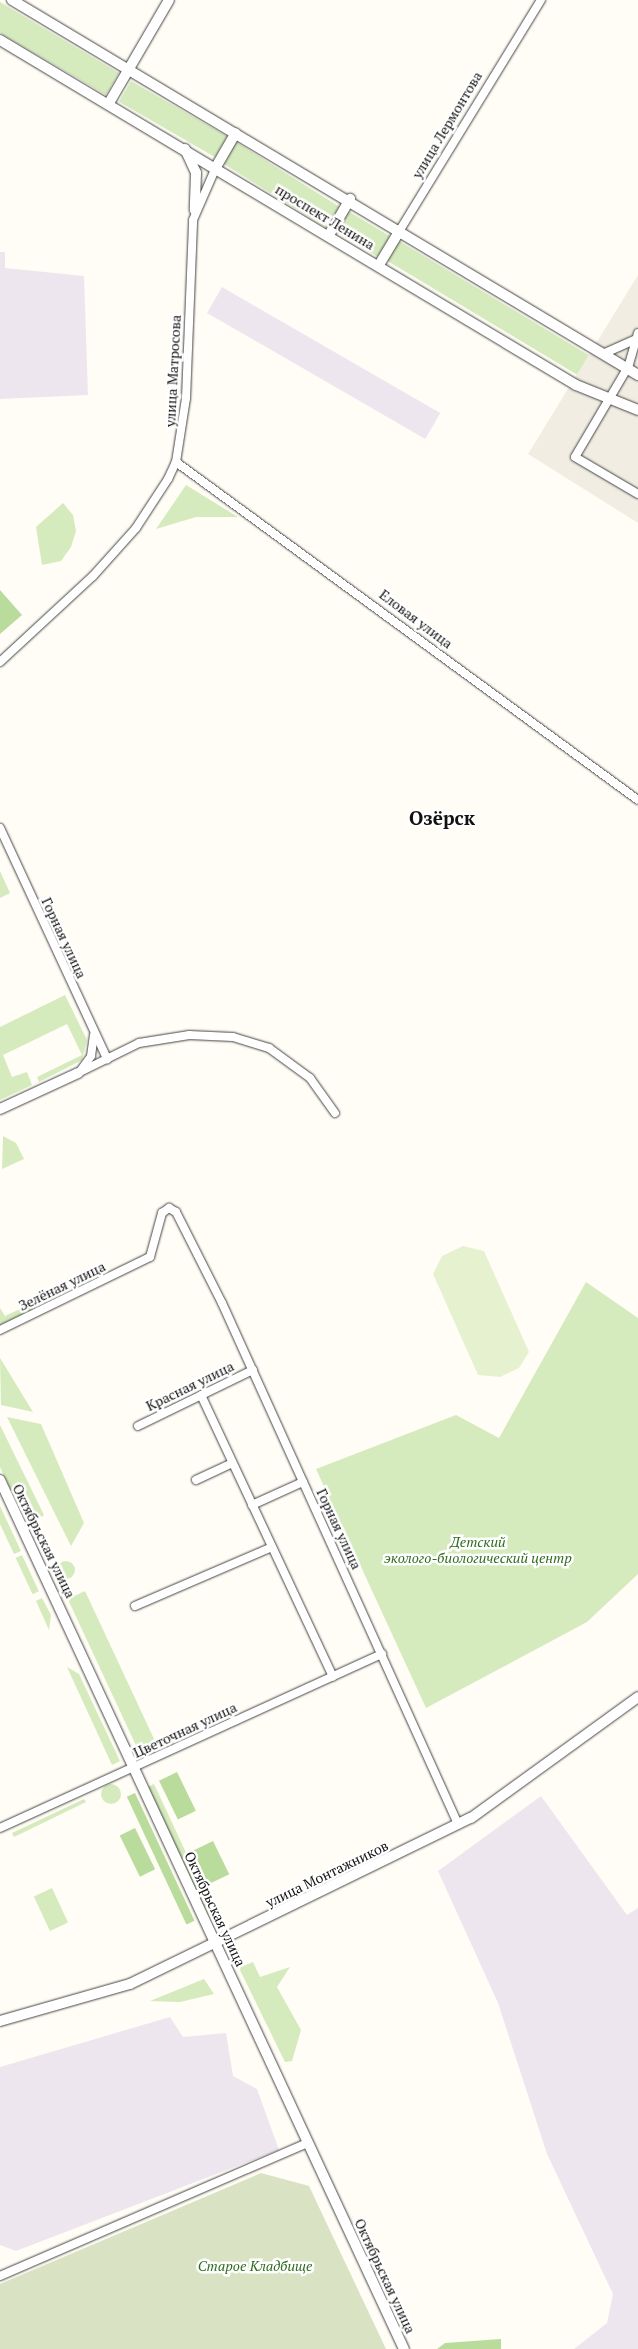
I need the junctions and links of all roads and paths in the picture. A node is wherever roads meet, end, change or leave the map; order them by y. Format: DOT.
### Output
graph roads {
  1 [pos="12,0"];
  2 [pos="169,0"];
  3 [pos="541,0"];
  4 [pos="0,40"];
  5 [pos="129,69"];
  6 [pos="109,103"];
  7 [pos="236,133"];
  8 [pos="184,148"];
  9 [pos="216,167"];
  10 [pos="350,199"];
  11 [pos="195,210"];
  12 [pos="400,230"];
  13 [pos="329,235"];
  14 [pos="379,265"];
  15 [pos="637,338"];
  16 [pos="605,353"];
  17 [pos="628,367"];
  18 [pos="638,375"];
  19 [pos="609,398"];
  20 [pos="638,410"];
  21 [pos="176,462"];
  22 [pos="638,494"];
  23 [pos="0,662"];
  24 [pos="638,800"];
  25 [pos="0,828"];
  26 [pos="92,1027"];
  27 [pos="107,1059"];
  28 [pos="78,1073"];
  29 [pos="0,1109"];
  30 [pos="335,1113"];
  31 [pos="195,1246"];
  32 [pos="0,1330"];
  33 [pos="253,1370"];
  34 [pos="201,1394"];
  35 [pos="138,1426"];
  36 [pos="232,1462"];
  37 [pos="0,1480"];
  38 [pos="196,1480"];
  39 [pos="304,1482"];
  40 [pos="252,1505"];
  41 [pos="272,1547"];
  42 [pos="135,1606"];
  43 [pos="382,1654"];
  44 [pos="332,1677"];
  45 [pos="638,1697"];
  46 [pos="134,1767"];
  47 [pos="458,1824"];
  48 [pos="0,1828"];
  49 [pos="215,1944"];
  50 [pos="0,2021"];
  51 [pos="308,2143"];
  52 [pos="0,2276"];
  53 [pos="404,2349"];
  1 -- 5 [label="street, проспект Ленина"];
  2 -- 5 [label="street"];
  3 -- 12 [label="street, улица Лермонтова"];
  4 -- 6 [label="street, проспект Ленина"];
  5 -- 6 [label="street"];
  5 -- 7 [label="street, проспект Ленина"];
  6 -- 8 [label="street, проспект Ленина"];
  7 -- 9 [label="street"];
  7 -- 10 [label="street, проспект Ленина"];
  8 -- 9 [label="street, проспект Ленина"];
  8 -- 11 [label="street"];
  9 -- 11 [label="street, улица Матросова"];
  9 -- 13 [label="street, проспект Ленина"];
  10 -- 12 [label="street, проспект Ленина"];
  10 -- 13 [label="street"];
  11 -- 21 [label="street, улица Матросова"];
  12 -- 14 [label="street, улица Лермонтова"];
  12 -- 16 [label="street, проспект Ленина"];
  13 -- 14 [label="street, проспект Ленина"];
  14 -- 19 [label="street, проспект Ленина"];
  15 -- 16 [label="street"];
  15 -- 17 [label="street"];
  16 -- 17 [label="street, проспект Ленина"];
  17 -- 18 [label="street, проспект Ленина"];
  17 -- 19 [label="street"];
  19 -- 20 [label="street, проспект Ленина"];
  19 -- 22 [label="street"];
  21 -- 23 [label="street, улица Матросова"];
  21 -- 24 [label="street, Еловая улица"];
  25 -- 26 [label="street, Горная улица"];
  26 -- 27 [label="street, Горная улица"];
  26 -- 28 [label="street"];
  27 -- 28 [label="street"];
  27 -- 30 [label="street"];
  28 -- 29 [label="street"];
  31 -- 32 [label="street, Зелёная улица"];
  31 -- 33 [label="street, Горная улица"];
  33 -- 34 [label="street, Красная улица"];
  33 -- 39 [label="street, Горная улица"];
  34 -- 35 [label="street, Красная улица"];
  34 -- 36 [label="street"];
  36 -- 38 [label="street"];
  36 -- 40 [label="street"];
  37 -- 46 [label="street, Октябрьская улица"];
  39 -- 40 [label="street"];
  39 -- 43 [label="street, Горная улица"];
  40 -- 41 [label="street"];
  41 -- 42 [label="street"];
  41 -- 44 [label="street"];
  43 -- 44 [label="street, Цветочная улица"];
  43 -- 47 [label="street, Горная улица"];
  44 -- 46 [label="street, Цветочная улица"];
  45 -- 47 [label="street, улица Монтажников"];
  46 -- 48 [label="street, Цветочная улица"];
  46 -- 49 [label="street, Октябрьская улица"];
  47 -- 49 [label="street, улица Монтажников"];
  49 -- 50 [label="street, улица Монтажников"];
  49 -- 51 [label="street, Октябрьская улица"];
  51 -- 52 [label="street"];
  51 -- 53 [label="street, Октябрьская улица"];
}
